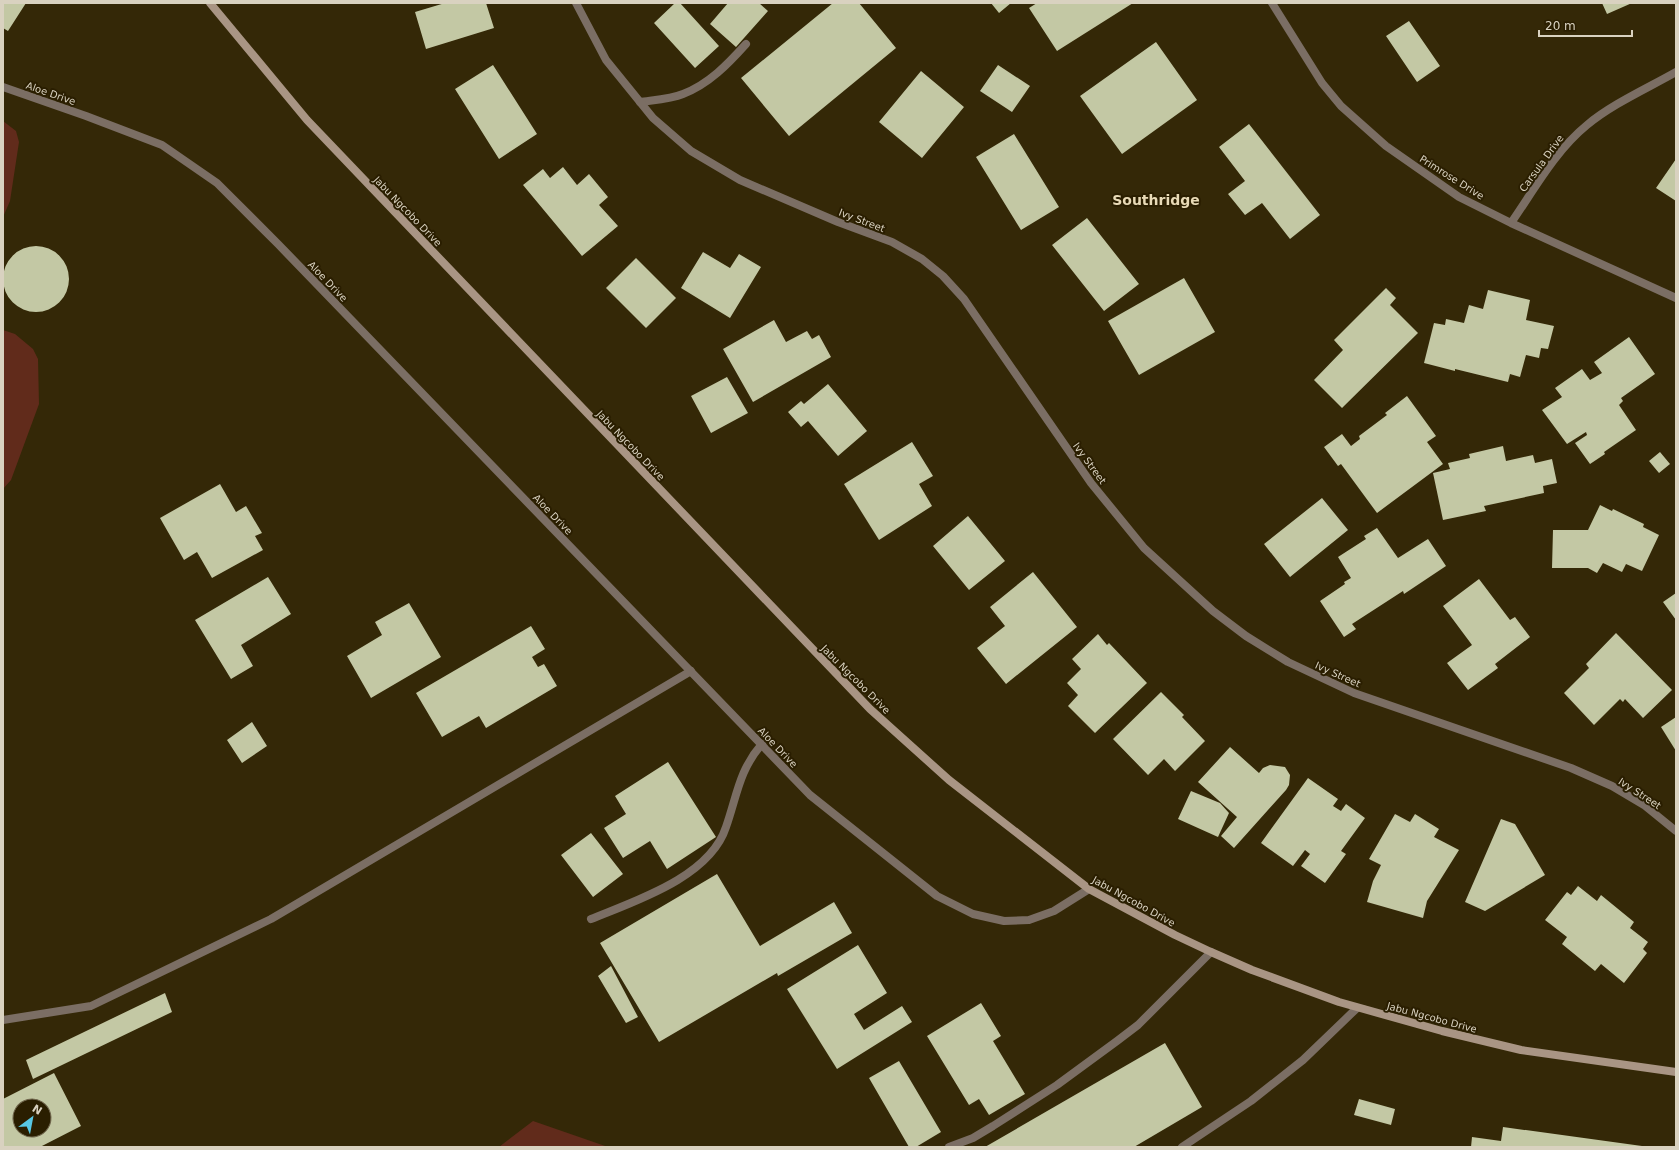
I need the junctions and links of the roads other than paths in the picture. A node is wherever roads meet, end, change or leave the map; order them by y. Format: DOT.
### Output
graph roads {
  1 [pos="210,3"];
  2 [pos="576,3"];
  3 [pos="1272,3"];
  4 [pos="746,44"];
  5 [pos="1676,72"];
  6 [pos="3,87"];
  7 [pos="640,102"];
  8 [pos="1511,223"];
  9 [pos="1676,298"];
  10 [pos="691,671"];
  11 [pos="762,744"];
  12 [pos="1676,830"];
  13 [pos="1089,889"];
  14 [pos="591,919"];
  15 [pos="1211,952"];
  16 [pos="1357,1008"];
  17 [pos="3,1020"];
  18 [pos="1676,1072"];
  19 [pos="948,1147"];
  20 [pos="1182,1147"];
  1 -- 13 [label="main road, Jabu Ngcobo Drive"];
  2 -- 7 [label="street, Ivy Street"];
  3 -- 8 [label="street, Primrose Drive"];
  4 -- 7 [label="street"];
  5 -- 8 [label="street, Carsula Drive"];
  6 -- 10 [label="street, Aloe Drive"];
  7 -- 12 [label="street, Ivy Street"];
  8 -- 9 [label="street, Primrose Drive"];
  10 -- 11 [label="street, Aloe Drive"];
  10 -- 17 [label="street"];
  11 -- 13 [label="street, Aloe Drive"];
  11 -- 14 [label="street"];
  13 -- 15 [label="main road, Jabu Ngcobo Drive"];
  15 -- 16 [label="main road, Jabu Ngcobo Drive"];
  15 -- 19 [label="street"];
  16 -- 18 [label="main road, Jabu Ngcobo Drive"];
  16 -- 20 [label="street"];
}
